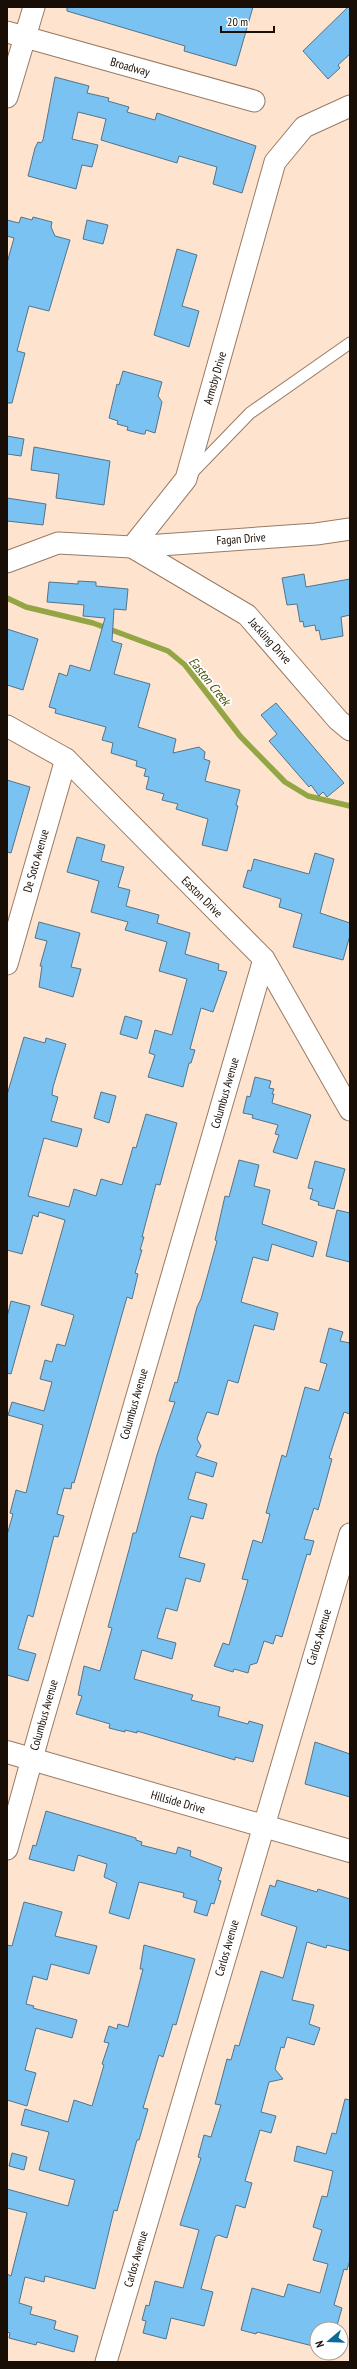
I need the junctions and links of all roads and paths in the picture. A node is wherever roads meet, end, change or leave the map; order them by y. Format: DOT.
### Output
graph roads {
  1 [pos="34,7"];
  2 [pos="16,35"];
  3 [pos="7,97"];
  4 [pos="254,101"];
  5 [pos="350,106"];
  6 [pos="350,343"];
  7 [pos="186,479"];
  8 [pos="350,529"];
  9 [pos="132,547"];
  10 [pos="7,562"];
  11 [pos="7,726"];
  12 [pos="350,730"];
  13 [pos="66,759"];
  14 [pos="264,959"];
  15 [pos="7,964"];
  16 [pos="350,1110"];
  17 [pos="350,1534"];
  18 [pos="7,1752"];
  19 [pos="31,1759"];
  20 [pos="263,1826"];
  21 [pos="7,1849"];
  22 [pos="350,1851"];
  23 [pos="106,2362"];
  1 -- 2 [label="street"];
  2 -- 3 [label="street"];
  2 -- 4 [label="street, Broadway"];
  5 -- 7 [label="street, Armsby Drive"];
  6 -- 7 [label="lane"];
  7 -- 9 [label="street, Armsby Drive"];
  8 -- 9 [label="street, Fagan Drive"];
  9 -- 10 [label="street"];
  9 -- 12 [label="street, Jackling Drive"];
  11 -- 13 [label="street, Easton Drive"];
  13 -- 14 [label="street, Easton Drive"];
  13 -- 15 [label="street, De Soto Avenue"];
  14 -- 16 [label="street, Easton Drive"];
  14 -- 19 [label="street, Columbus Avenue"];
  17 -- 20 [label="street, Carlos Avenue"];
  18 -- 19 [label="main road, Hillside Drive"];
  19 -- 20 [label="main road, Hillside Drive"];
  19 -- 21 [label="street, Columbus Avenue"];
  20 -- 22 [label="main road, Hillside Drive"];
  20 -- 23 [label="street, Carlos Avenue"];
}
